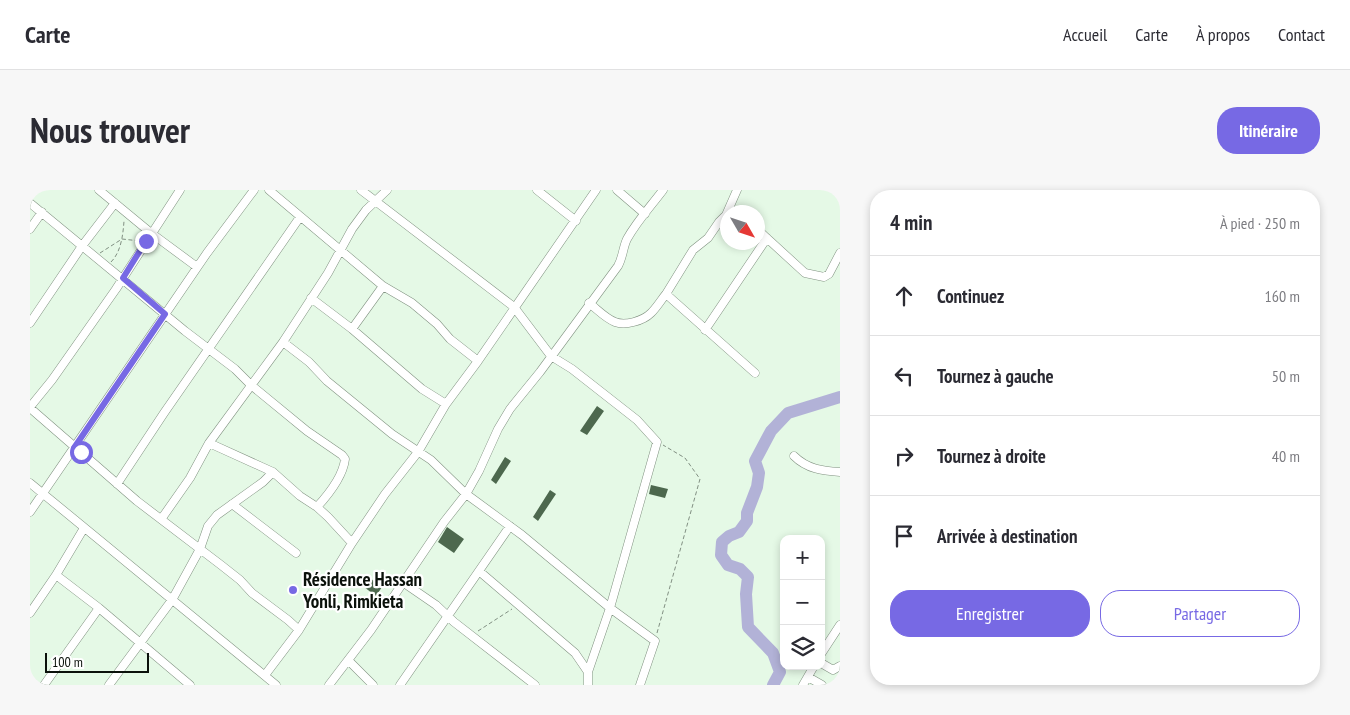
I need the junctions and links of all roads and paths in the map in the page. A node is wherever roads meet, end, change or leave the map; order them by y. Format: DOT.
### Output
graph roads {
  1 [pos="99,190"];
  2 [pos="180,190"];
  3 [pos="254,190"];
  4 [pos="269,190"];
  5 [pos="361,190"];
  6 [pos="387,190"];
  7 [pos="537,190"];
  8 [pos="596,190"];
  9 [pos="617,190"];
  10 [pos="664,190"];
  11 [pos="737,190"];
  12 [pos="375,201"];
  13 [pos="30,203"];
  14 [pos="115,203"];
  15 [pos="734,205"];
  16 [pos="125,211"];
  17 [pos="42,212"];
  18 [pos="645,214"];
  19 [pos="300,217"];
  20 [pos="576,220"];
  21 [pos="720,225"];
  22 [pos="30,229"];
  23 [pos="151,233"];
  24 [pos="767,238"];
  25 [pos="122,239"];
  26 [pos="146,241"];
  27 [pos="82,246"];
  28 [pos="341,250"];
  29 [pos="840,253"];
  30 [pos="95,256"];
  31 [pos="107,266"];
  32 [pos="197,267"];
  33 [pos="123,278"];
  34 [pos="383,286"];
  35 [pos="666,294"];
  36 [pos="311,298"];
  37 [pos="589,303"];
  38 [pos="514,307"];
  39 [pos="165,314"];
  40 [pos="30,323"];
  41 [pos="352,329"];
  42 [pos="705,330"];
  43 [pos="283,342"];
  44 [pos="210,350"];
  45 [pos="551,356"];
  46 [pos="478,361"];
  47 [pos="755,373"];
  48 [pos="251,385"];
  49 [pos="446,404"];
  50 [pos="30,407"];
  51 [pos="657,442"];
  52 [pos="209,444"];
  53 [pos="74,448"];
  54 [pos="418,452"];
  55 [pos="794,456"];
  56 [pos="273,472"];
  57 [pos="840,472"];
  58 [pos="30,483"];
  59 [pos="117,484"];
  60 [pos="42,494"];
  61 [pos="466,494"];
  62 [pos="232,504"];
  63 [pos="317,507"];
  64 [pos="30,512"];
  65 [pos="162,518"];
  66 [pos="510,526"];
  67 [pos="84,528"];
  68 [pos="352,543"];
  69 [pos="200,549"];
  70 [pos="296,553"];
  71 [pos="479,571"];
  72 [pos="56,574"];
  73 [pos="404,583"];
  74 [pos="172,600"];
  75 [pos="521,605"];
  76 [pos="99,608"];
  77 [pos="610,608"];
  78 [pos="30,613"];
  79 [pos="447,616"];
  80 [pos="840,625"];
  81 [pos="299,630"];
  82 [pos="470,634"];
  83 [pos="655,641"];
  84 [pos="139,643"];
  85 [pos="825,648"];
  86 [pos="348,660"];
  87 [pos="825,665"];
  88 [pos="812,670"];
  89 [pos="838,670"];
  90 [pos="588,672"];
  91 [pos="265,675"];
  92 [pos="808,677"];
  93 [pos="532,684"];
  94 [pos="44,685"];
  95 [pos="109,685"];
  96 [pos="190,685"];
  97 [pos="276,685"];
  98 [pos="329,685"];
  99 [pos="372,685"];
  100 [pos="400,685"];
  101 [pos="588,685"];
  102 [pos="640,685"];
  103 [pos="802,685"];
  104 [pos="822,685"];
  1 -- 14 [label="street"];
  2 -- 23 [label="street"];
  3 -- 32 [label="street"];
  4 -- 19 [label="street"];
  5 -- 12 [label="street"];
  6 -- 12 [label="street"];
  7 -- 20 [label="street"];
  8 -- 20 [label="street"];
  9 -- 18 [label="street"];
  10 -- 18 [label="street"];
  11 -- 15 [label="street"];
  12 -- 28 [label="street"];
  12 -- 38 [label="street"];
  13 -- 17 [label="street"];
  14 -- 16 [label="street"];
  14 -- 27 [label="street"];
  16 -- 23 [label="street"];
  16 -- 25 [label="path"];
  17 -- 22 [label="street"];
  17 -- 27 [label="street"];
  18 -- 37 [label="street"];
  19 -- 28 [label="street"];
  19 -- 44 [label="street"];
  20 -- 38 [label="street"];
  21 -- 35 [label="street"];
  23 -- 26 [label="street"];
  23 -- 32 [label="street"];
  24 -- 29 [label="street"];
  24 -- 42 [label="street"];
  25 -- 26 [label="path"];
  25 -- 30 [label="path"];
  25 -- 31 [label="path"];
  26 -- 33 [label="street"];
  27 -- 30 [label="street"];
  27 -- 40 [label="street"];
  28 -- 34 [label="street"];
  28 -- 36 [label="street"];
  30 -- 31 [label="street"];
  31 -- 33 [label="street"];
  32 -- 39 [label="street"];
  33 -- 39 [label="street"];
  33 -- 50 [label="street"];
  34 -- 41 [label="street"];
  34 -- 46 [label="street"];
  35 -- 37 [label="street"];
  35 -- 42 [label="street"];
  36 -- 41 [label="street"];
  36 -- 43 [label="street"];
  37 -- 45 [label="street"];
  38 -- 45 [label="street"];
  38 -- 46 [label="street"];
  39 -- 44 [label="street"];
  39 -- 53 [label="street"];
  41 -- 49 [label="street"];
  42 -- 47 [label="street"];
  43 -- 48 [label="street"];
  43 -- 54 [label="street"];
  44 -- 48 [label="street"];
  44 -- 59 [label="street"];
  45 -- 51 [label="street"];
  45 -- 61 [label="street"];
  46 -- 49 [label="street"];
  48 -- 52 [label="street"];
  48 -- 63 [label="street"];
  49 -- 54 [label="street"];
  50 -- 53 [label="street"];
  51 -- 77 [label="street"];
  51 -- 83 [label="path"];
  52 -- 56 [label="street"];
  52 -- 65 [label="street"];
  53 -- 59 [label="street"];
  53 -- 60 [label="street"];
  54 -- 61 [label="street"];
  54 -- 68 [label="street"];
  55 -- 57 [label="street"];
  56 -- 62 [label="street"];
  56 -- 63 [label="street"];
  58 -- 60 [label="street"];
  59 -- 65 [label="street"];
  60 -- 64 [label="street"];
  60 -- 67 [label="street"];
  61 -- 66 [label="street"];
  61 -- 73 [label="street"];
  62 -- 69 [label="street"];
  62 -- 70 [label="street"];
  63 -- 68 [label="street"];
  65 -- 69 [label="street"];
  66 -- 71 [label="street"];
  66 -- 77 [label="street"];
  67 -- 72 [label="street"];
  67 -- 74 [label="street"];
  68 -- 81 [label="street"];
  69 -- 74 [label="street"];
  69 -- 81 [label="street"];
  71 -- 75 [label="street"];
  71 -- 79 [label="street"];
  72 -- 76 [label="street"];
  72 -- 78 [label="street"];
  73 -- 79 [label="street"];
  73 -- 86 [label="street"];
  74 -- 84 [label="street"];
  74 -- 91 [label="street"];
  75 -- 82 [label="path"];
  75 -- 90 [label="street"];
  76 -- 84 [label="street"];
  76 -- 94 [label="street"];
  77 -- 83 [label="street"];
  77 -- 90 [label="street"];
  79 -- 82 [label="street"];
  79 -- 100 [label="street"];
  80 -- 85 [label="street"];
  81 -- 91 [label="street"];
  82 -- 93 [label="street"];
  83 -- 102 [label="street"];
  84 -- 95 [label="street"];
  84 -- 96 [label="street"];
  86 -- 98 [label="street"];
  86 -- 99 [label="street"];
  87 -- 89 [label="street"];
  88 -- 92 [label="street"];
  90 -- 101 [label="street"];
  91 -- 97 [label="street"];
  92 -- 103 [label="street"];
  92 -- 104 [label="street"];
}
